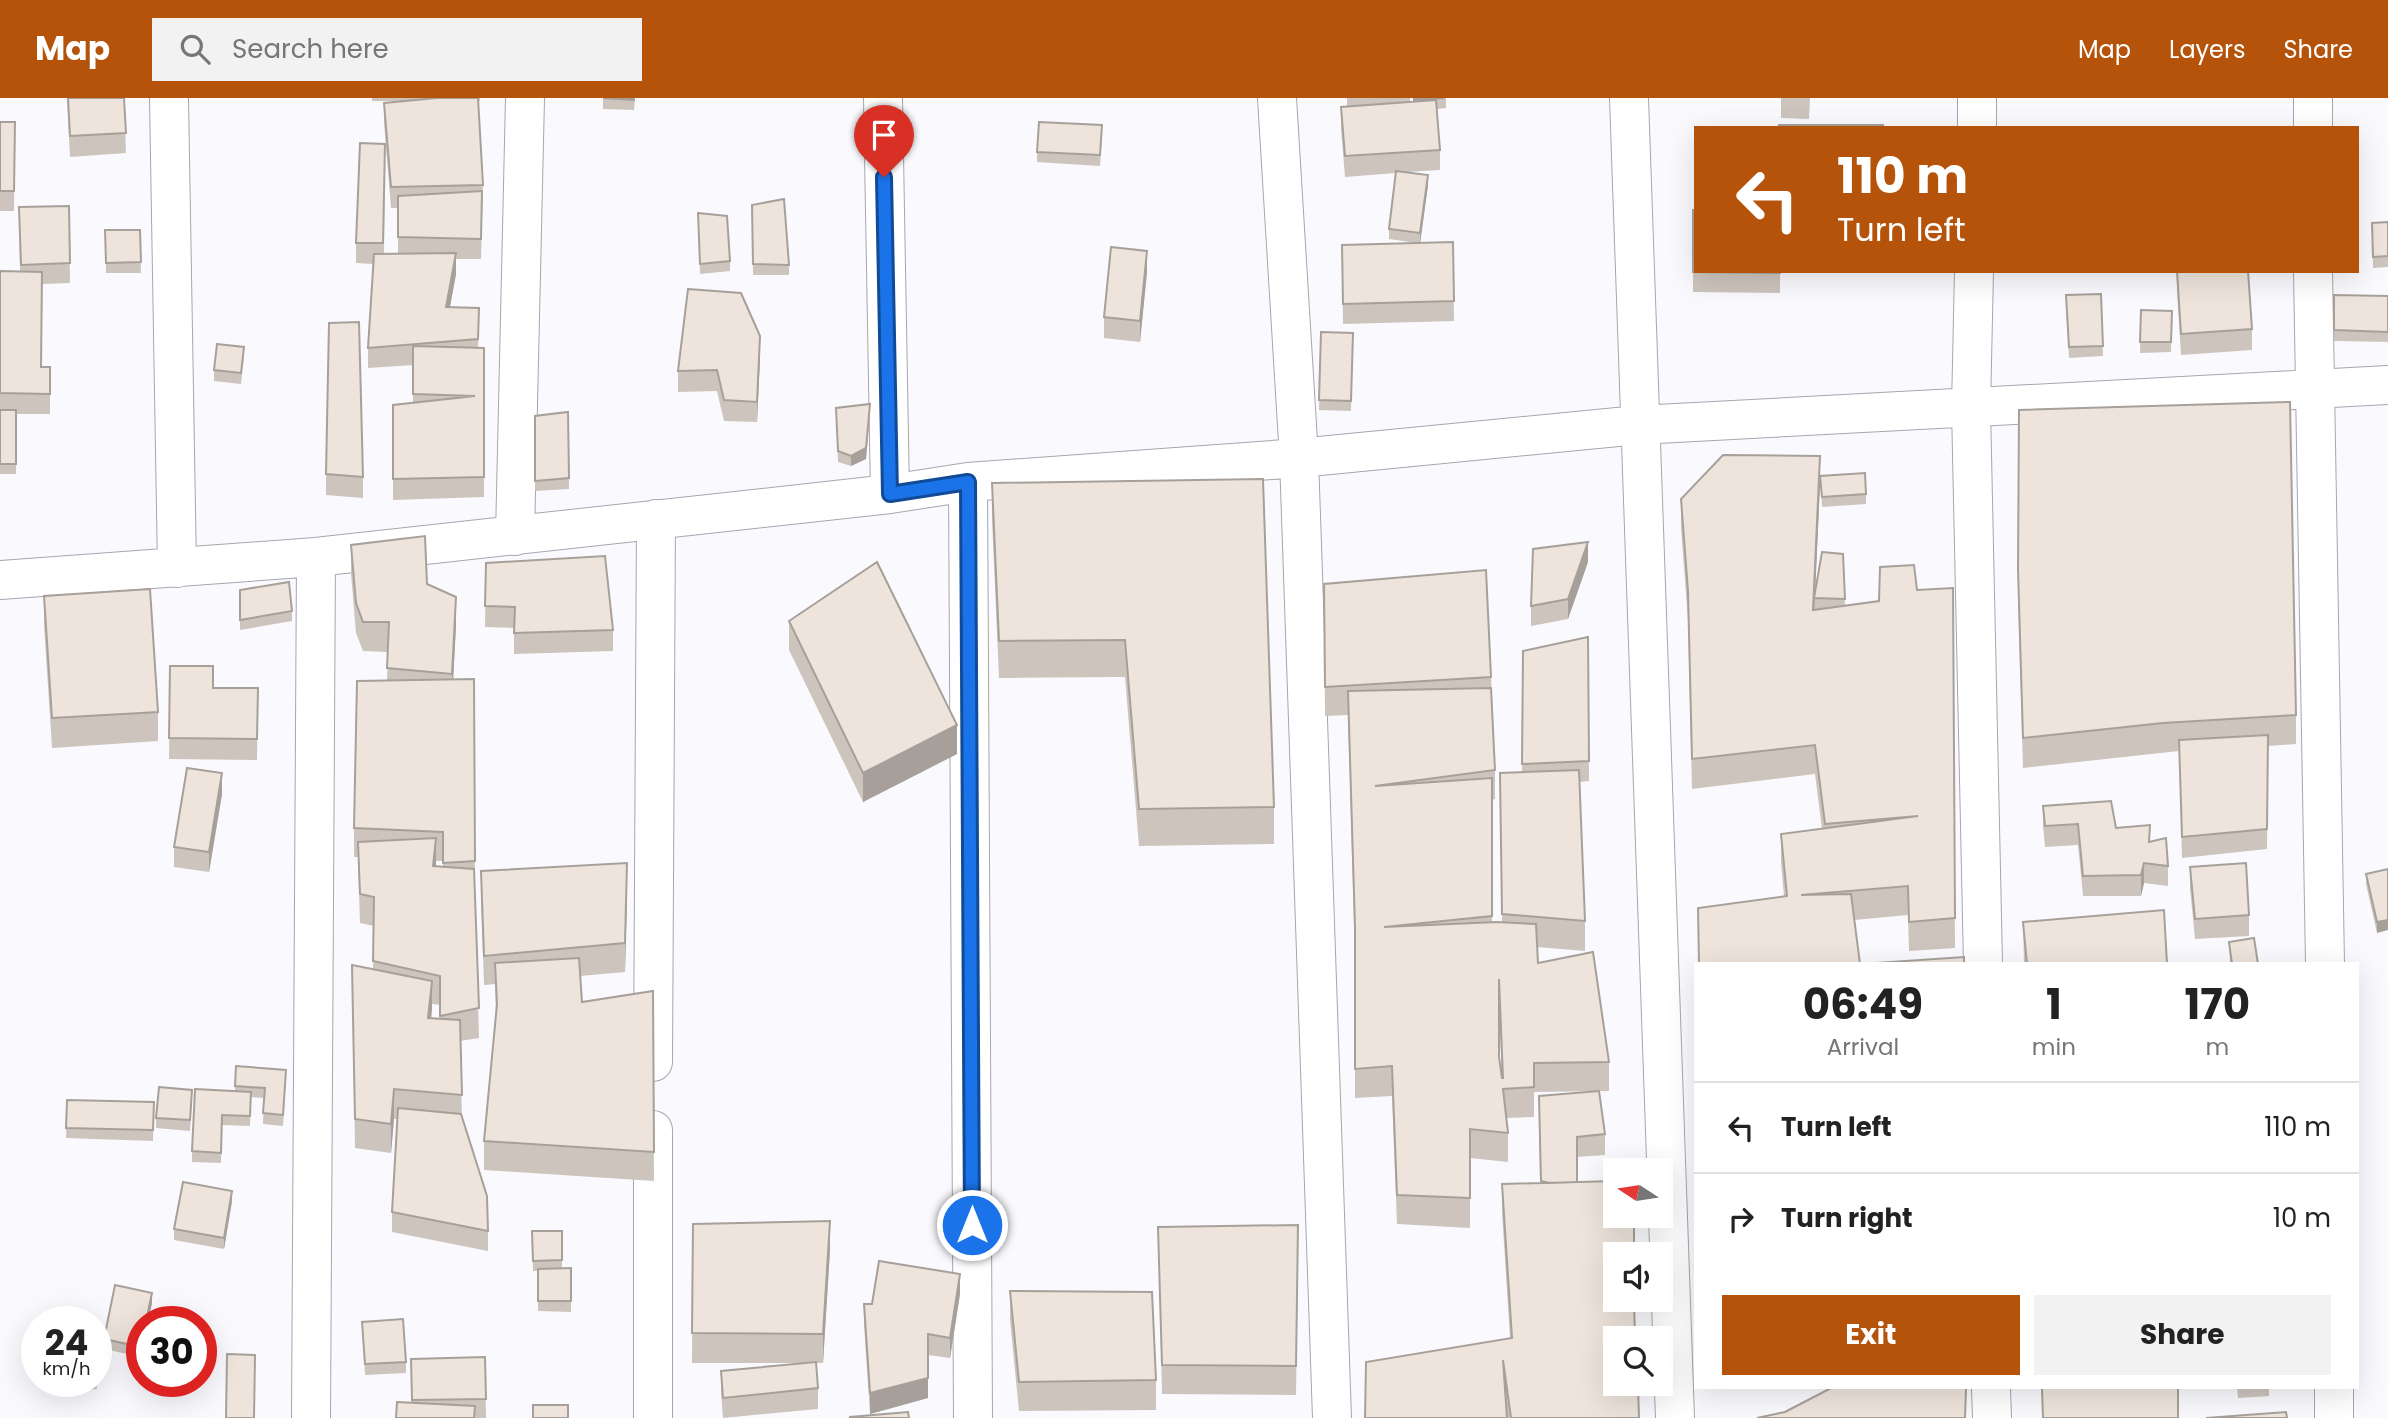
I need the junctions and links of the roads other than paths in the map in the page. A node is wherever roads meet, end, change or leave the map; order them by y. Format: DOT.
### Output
graph roads {
  1 [pos="169,98"];
  2 [pos="525,98"];
  3 [pos="883,98"];
  4 [pos="1277,98"];
  5 [pos="1629,98"];
  6 [pos="1977,98"];
  7 [pos="2313,98"];
  8 [pos="1977,126"];
  9 [pos="2313,126"];
  10 [pos="1974,273"];
  11 [pos="2313,273"];
  12 [pos="2388,385"];
  13 [pos="2312,389"];
  14 [pos="1971,408"];
  15 [pos="1638,425"];
  16 [pos="1299,458"];
  17 [pos="968,482"];
  18 [pos="890,494"];
  19 [pos="656,519"];
  20 [pos="515,536"];
  21 [pos="316,557"];
  22 [pos="177,568"];
  23 [pos="0,580"];
  24 [pos="1983,962"];
  25 [pos="2325,962"];
  26 [pos="1991,1389"];
  27 [pos="2334,1389"];
  28 [pos="311,1418"];
  29 [pos="653,1418"];
  30 [pos="972,1418"];
  31 [pos="1332,1418"];
  32 [pos="1675,1418"];
  33 [pos="1992,1418"];
  34 [pos="2334,1418"];
  1 -- 22 [label="street"];
  2 -- 20 [label="street"];
  3 -- 18 [label="street"];
  4 -- 16 [label="street"];
  5 -- 15 [label="street"];
  6 -- 8 [label="street"];
  7 -- 9 [label="street"];
  10 -- 14 [label="street"];
  11 -- 13 [label="street"];
  12 -- 13 [label="street"];
  13 -- 14 [label="street"];
  13 -- 25 [label="street"];
  14 -- 15 [label="street"];
  14 -- 24 [label="street"];
  15 -- 16 [label="street"];
  15 -- 32 [label="street"];
  16 -- 17 [label="street"];
  16 -- 31 [label="street"];
  17 -- 18 [label="street"];
  17 -- 30 [label="street"];
  18 -- 19 [label="street"];
  19 -- 20 [label="street"];
  19 -- 29 [label="street"];
  20 -- 21 [label="street"];
  21 -- 22 [label="street"];
  21 -- 28 [label="street"];
  22 -- 23 [label="street"];
  26 -- 33 [label="street"];
  27 -- 34 [label="street"];
}
